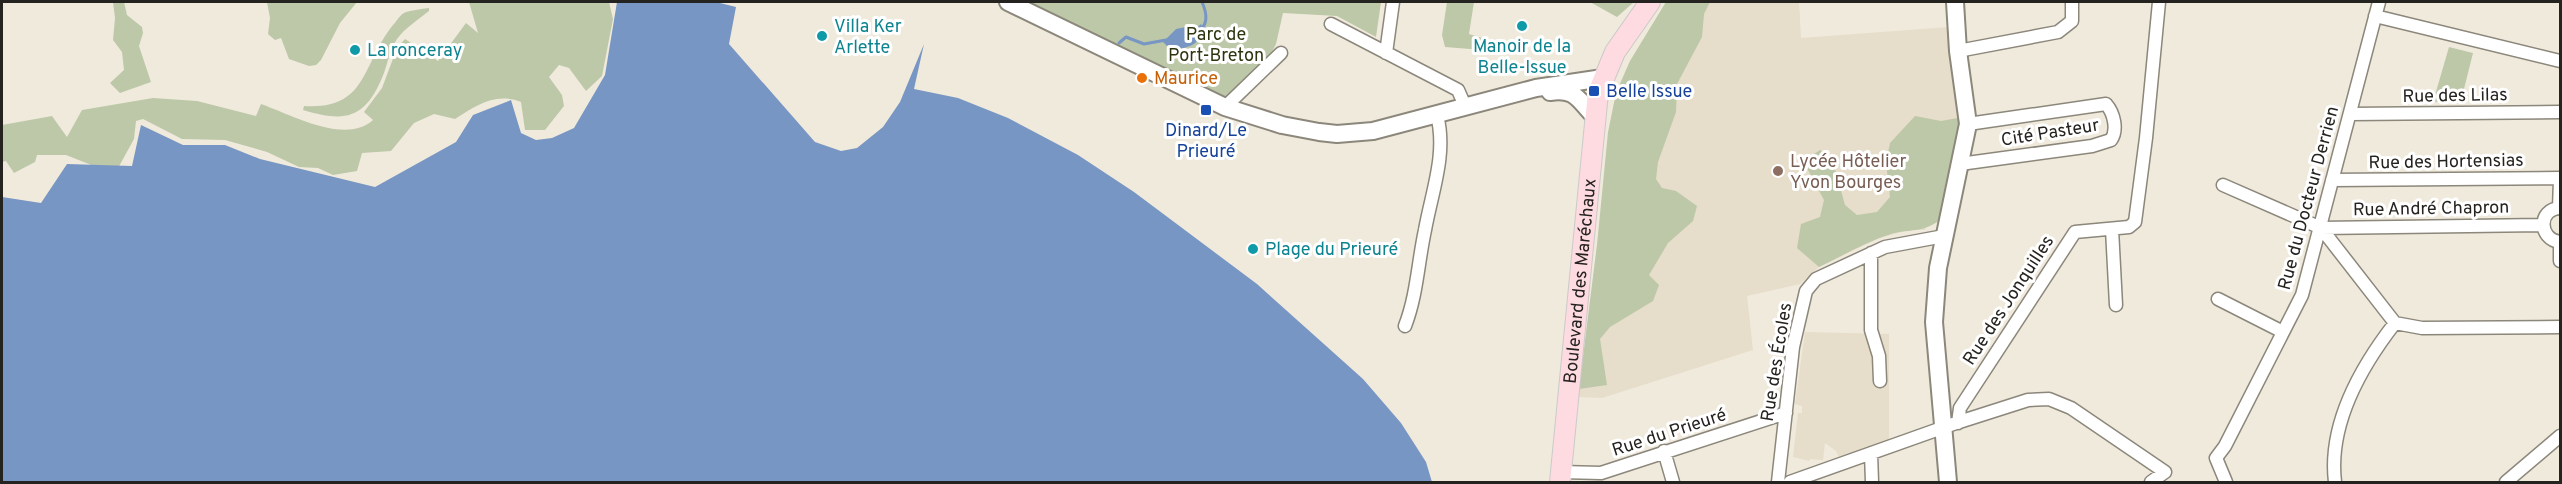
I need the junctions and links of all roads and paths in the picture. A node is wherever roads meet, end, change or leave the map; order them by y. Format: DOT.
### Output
graph roads {
  1 [pos="1008,2"];
  2 [pos="1392,2"];
  3 [pos="1650,2"];
  4 [pos="1955,2"];
  5 [pos="2072,2"];
  6 [pos="2159,2"];
  7 [pos="2379,2"];
  8 [pos="2375,16"];
  9 [pos="1331,24"];
  10 [pos="1958,51"];
  11 [pos="1281,53"];
  12 [pos="1386,53"];
  13 [pos="2560,61"];
  14 [pos="1603,78"];
  15 [pos="1499,97"];
  16 [pos="1465,106"];
  17 [pos="1225,107"];
  18 [pos="2560,112"];
  19 [pos="2350,114"];
  20 [pos="1437,115"];
  21 [pos="1595,117"];
  22 [pos="1968,124"];
  23 [pos="1960,164"];
  24 [pos="2560,179"];
  25 [pos="2331,180"];
  26 [pos="2223,184"];
  27 [pos="2560,208"];
  28 [pos="2543,225"];
  29 [pos="2320,228"];
  30 [pos="2112,229"];
  31 [pos="1944,236"];
  32 [pos="2560,242"];
  33 [pos="1871,254"];
  34 [pos="2560,261"];
  35 [pos="2218,299"];
  36 [pos="2116,305"];
  37 [pos="2395,323"];
  38 [pos="1405,326"];
  39 [pos="2560,327"];
  40 [pos="2283,332"];
  41 [pos="1880,381"];
  42 [pos="1786,413"];
  43 [pos="1951,425"];
  44 [pos="2560,436"];
  45 [pos="1664,451"];
  46 [pos="1871,453"];
  47 [pos="1560,477"];
  48 [pos="1673,483"];
  49 [pos="1778,483"];
  50 [pos="1790,483"];
  51 [pos="1872,483"];
  52 [pos="1948,483"];
  53 [pos="2151,483"];
  54 [pos="2226,483"];
  55 [pos="2335,483"];
  56 [pos="2506,483"];
  1 -- 17 [label="main road"];
  2 -- 12 [label="street"];
  3 -- 14 [label="main road, Boulevard des Maréchaux"];
  4 -- 10 [label="main road"];
  5 -- 10 [label="street"];
  6 -- 30 [label="street, Rue des Jonquilles"];
  7 -- 8 [label="street, Rue du Docteur Derrien"];
  8 -- 13 [label="street"];
  8 -- 19 [label="street, Rue du Docteur Derrien"];
  9 -- 12 [label="street"];
  10 -- 22 [label="main road"];
  11 -- 17 [label="street"];
  12 -- 16 [label="street"];
  14 -- 15 [label="main road"];
  14 -- 21 [label="main road, Boulevard des Maréchaux"];
  15 -- 16 [label="main road"];
  15 -- 21 [label="main road"];
  16 -- 20 [label="main road"];
  17 -- 20 [label="main road"];
  18 -- 19 [label="street, Rue des Lilas"];
  19 -- 25 [label="street, Rue du Docteur Derrien"];
  20 -- 38 [label="street"];
  21 -- 47 [label="main road, Boulevard des Maréchaux"];
  22 -- 23 [label="main road"];
  22 -- 23 [label="street, Cité Pasteur"];
  23 -- 31 [label="main road"];
  24 -- 25 [label="street, Rue des Hortensias"];
  24 -- 27 [label="street"];
  25 -- 29 [label="street, Rue du Docteur Derrien"];
  26 -- 29 [label="street"];
  27 -- 28 [label="street"];
  28 -- 29 [label="street, Rue André Chapron"];
  28 -- 32 [label="street"];
  29 -- 37 [label="street"];
  29 -- 40 [label="street, Rue du Docteur Derrien"];
  30 -- 36 [label="street"];
  30 -- 43 [label="street, Rue des Jonquilles"];
  31 -- 33 [label="street, Rue des Écoles"];
  31 -- 43 [label="main road"];
  32 -- 34 [label="street"];
  33 -- 41 [label="street"];
  33 -- 42 [label="street, Rue des Écoles"];
  35 -- 40 [label="street"];
  37 -- 39 [label="street"];
  37 -- 55 [label="street"];
  40 -- 54 [label="street, Rue du Docteur Derrien"];
  42 -- 45 [label="street, Rue du Prieuré"];
  42 -- 49 [label="street, Rue des Écoles"];
  43 -- 46 [label="street"];
  43 -- 52 [label="main road"];
  43 -- 53 [label="street"];
  44 -- 56 [label="street"];
  45 -- 47 [label="street, Rue du Prieuré"];
  45 -- 48 [label="street"];
  46 -- 50 [label="street"];
  46 -- 51 [label="street"];
}
